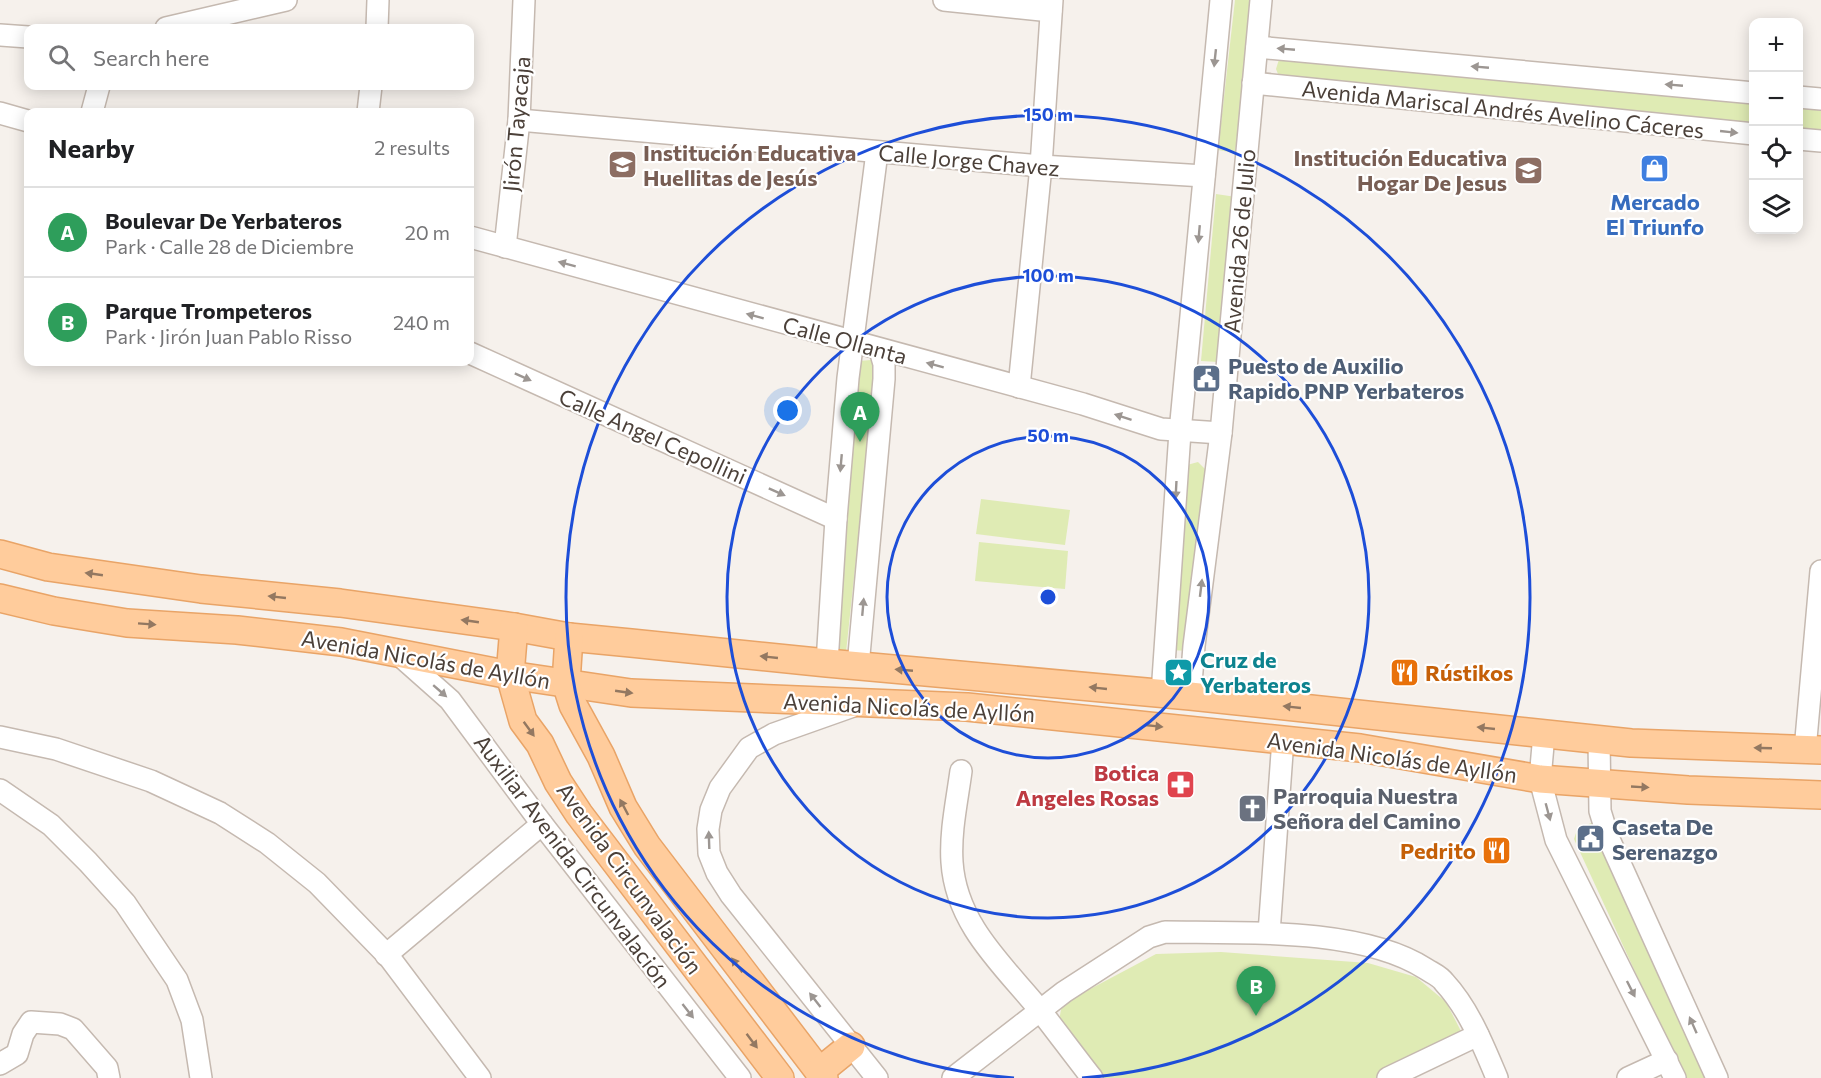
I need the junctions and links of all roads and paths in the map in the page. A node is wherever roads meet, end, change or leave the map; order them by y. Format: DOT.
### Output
graph roads {
  1 [pos="286,0"];
  2 [pos="378,0"];
  3 [pos="524,0"];
  4 [pos="944,0"];
  5 [pos="1221,0"];
  6 [pos="1261,0"];
  7 [pos="1052,6"];
  8 [pos="183,24"];
  9 [pos="377,24"];
  10 [pos="0,35"];
  11 [pos="24,37"];
  12 [pos="1257,47"];
  13 [pos="1253,83"];
  14 [pos="98,90"];
  15 [pos="371,90"];
  16 [pos="1749,93"];
  17 [pos="1803,97"];
  18 [pos="1821,99"];
  19 [pos="93,108"];
  20 [pos="368,108"];
  21 [pos="0,113"];
  22 [pos="24,120"];
  23 [pos="519,120"];
  24 [pos="1749,133"];
  25 [pos="1803,139"];
  26 [pos="1821,141"];
  27 [pos="877,152"];
  28 [pos="1041,166"];
  29 [pos="1204,176"];
  30 [pos="474,238"];
  31 [pos="505,247"];
  32 [pos="852,342"];
  33 [pos="880,350"];
  34 [pos="474,355"];
  35 [pos="1019,387"];
  36 [pos="1180,432"];
  37 [pos="1221,433"];
  38 [pos="836,519"];
  39 [pos="0,554"];
  40 [pos="1821,571"];
  41 [pos="0,598"];
  42 [pos="514,627"];
  43 [pos="569,636"];
  44 [pos="396,652"];
  45 [pos="827,663"];
  46 [pos="858,666"];
  47 [pos="510,675"];
  48 [pos="566,683"];
  49 [pos="1162,694"];
  50 [pos="1190,696"];
  51 [pos="865,702"];
  52 [pos="1544,734"];
  53 [pos="0,737"];
  54 [pos="1283,740"];
  55 [pos="1599,740"];
  56 [pos="1813,750"];
  57 [pos="961,771"];
  58 [pos="1540,779"];
  59 [pos="1599,784"];
  60 [pos="0,790"];
  61 [pos="1821,795"];
  62 [pos="542,824"];
  63 [pos="1269,933"];
  64 [pos="386,955"];
  65 [pos="1039,1010"];
  66 [pos="1478,1035"];
  67 [pos="851,1046"];
  68 [pos="9,1059"];
  69 [pos="1671,1069"];
  70 [pos="821,1075"];
  71 [pos="6,1078"];
  72 [pos="109,1078"];
  73 [pos="201,1078"];
  74 [pos="480,1078"];
  75 [pos="740,1078"];
  76 [pos="780,1078"];
  77 [pos="877,1078"];
  78 [pos="953,1078"];
  79 [pos="1092,1078"];
  80 [pos="1388,1078"];
  81 [pos="1497,1078"];
  82 [pos="1628,1078"];
  83 [pos="1717,1078"];
  1 -- 8 [label="street"];
  2 -- 9 [label="street"];
  3 -- 23 [label="street, Jirón Tayacaja"];
  4 -- 7 [label="street"];
  5 -- 29 [label="street, Avenida 26 de Julio, one-way"];
  6 -- 12 [label="street, Avenida 26 de Julio"];
  7 -- 28 [label="street"];
  10 -- 11 [label="street"];
  12 -- 13 [label="street, Avenida 26 de Julio"];
  16 -- 12 [label="street, Avenida Mariscal Andrés Avelino Cáceres, one-way"];
  13 -- 24 [label="street, Avenida Mariscal Andrés Avelino Cáceres, one-way"];
  13 -- 37 [label="street, Avenida 26 de Julio"];
  14 -- 19 [label="street"];
  15 -- 20 [label="street"];
  17 -- 18 [label="street"];
  21 -- 22 [label="street"];
  23 -- 27 [label="street, Calle Jorge Chavez"];
  23 -- 31 [label="street, Jirón Tayacaja"];
  25 -- 26 [label="street"];
  27 -- 28 [label="street, Calle Jorge Chavez"];
  27 -- 32 [label="street"];
  28 -- 29 [label="street, Calle Jorge Chavez"];
  28 -- 35 [label="street"];
  29 -- 36 [label="street, Avenida 26 de Julio, one-way"];
  30 -- 31 [label="street, Calle Ollanta"];
  32 -- 31 [label="street, Calle Ollanta, one-way"];
  32 -- 33 [label="street, Calle Ollanta"];
  32 -- 38 [label="street, one-way"];
  35 -- 33 [label="street, Calle Ollanta, one-way"];
  46 -- 33 [label="street, one-way"];
  34 -- 38 [label="street, Calle Angel Cepollini, one-way"];
  36 -- 35 [label="street, Calle Ollanta, one-way"];
  36 -- 37 [label="street, Calle Ollanta"];
  36 -- 49 [label="street, Avenida 26 de Julio, one-way"];
  50 -- 37 [label="street, Avenida 26 de Julio, one-way"];
  38 -- 45 [label="street"];
  42 -- 39 [label="main road, Avenida Nicolás de Ayllón, one-way"];
  40 -- 56 [label="street"];
  41 -- 44 [label="main road, Avenida Nicolás de Ayllón, one-way"];
  42 -- 43 [label="main road, Avenida Nicolás de Ayllón"];
  42 -- 47 [label="main road, Avenida Circunvalación"];
  45 -- 43 [label="main road, Avenida Nicolás de Ayllón, one-way"];
  43 -- 48 [label="main road, Avenida Circunvalación"];
  44 -- 47 [label="main road, Avenida Nicolás de Ayllón"];
  44 -- 62 [label="street, Auxiliar Avenida Circunvalación, one-way"];
  45 -- 46 [label="main road, Avenida Nicolás de Ayllón"];
  49 -- 46 [label="main road, Avenida Nicolás de Ayllón, one-way"];
  47 -- 48 [label="main road, Avenida Nicolás de Ayllón"];
  47 -- 76 [label="main road, Avenida Circunvalación, one-way"];
  48 -- 51 [label="main road, Avenida Nicolás de Ayllón, one-way"];
  70 -- 48 [label="main road, Avenida Circunvalación, one-way"];
  49 -- 50 [label="main road, Avenida Nicolás de Ayllón"];
  52 -- 50 [label="main road, Avenida Nicolás de Ayllón, one-way"];
  51 -- 54 [label="main road, Avenida Nicolás de Ayllón, one-way"];
  67 -- 51 [label="street, one-way"];
  52 -- 55 [label="main road, Avenida Nicolás de Ayllón"];
  52 -- 58 [label="street"];
  53 -- 64 [label="street"];
  54 -- 58 [label="main road, Avenida Nicolás de Ayllón"];
  54 -- 63 [label="street"];
  56 -- 55 [label="main road, Avenida Nicolás de Ayllón, one-way"];
  55 -- 59 [label="street"];
  57 -- 65 [label="street"];
  58 -- 59 [label="main road, Avenida Nicolás de Ayllón"];
  58 -- 69 [label="street, one-way"];
  59 -- 61 [label="main road, Avenida Nicolás de Ayllón, one-way"];
  83 -- 59 [label="street, one-way"];
  60 -- 73 [label="street"];
  62 -- 64 [label="street"];
  62 -- 75 [label="street, Auxiliar Avenida Circunvalación, one-way"];
  63 -- 65 [label="street"];
  63 -- 66 [label="street"];
  64 -- 74 [label="street"];
  65 -- 78 [label="street"];
  65 -- 79 [label="street"];
  66 -- 80 [label="street"];
  66 -- 81 [label="street"];
  67 -- 70 [label="main road"];
  67 -- 77 [label="street"];
  68 -- 71 [label="street"];
  68 -- 72 [label="street"];
  69 -- 82 [label="street"];
}
